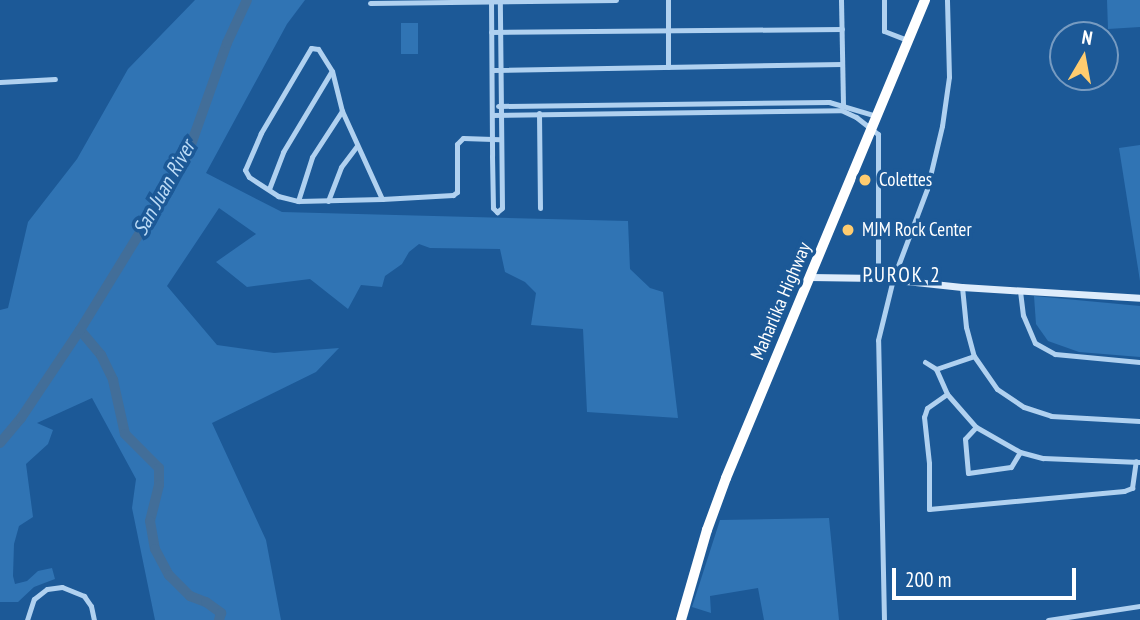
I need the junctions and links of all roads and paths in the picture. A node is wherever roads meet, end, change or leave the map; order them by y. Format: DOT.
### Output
graph roads {
  1 [pos="616,0"];
  2 [pos="668,0"];
  3 [pos="841,0"];
  4 [pos="884,0"];
  5 [pos="925,0"];
  6 [pos="947,0"];
  7 [pos="418,1"];
  8 [pos="454,1"];
  9 [pos="491,1"];
  10 [pos="500,1"];
  11 [pos="370,3"];
  12 [pos="842,29"];
  13 [pos="668,30"];
  14 [pos="491,32"];
  15 [pos="500,32"];
  16 [pos="908,40"];
  17 [pos="842,64"];
  18 [pos="668,67"];
  19 [pos="492,70"];
  20 [pos="500,70"];
  21 [pos="331,71"];
  22 [pos="55,79"];
  23 [pos="0,82"];
  24 [pos="492,106"];
  25 [pos="500,106"];
  26 [pos="539,107"];
  27 [pos="842,107"];
  28 [pos="342,111"];
  29 [pos="539,114"];
  30 [pos="492,115"];
  31 [pos="500,115"];
  32 [pos="877,116"];
  33 [pos="872,128"];
  34 [pos="492,139"];
  35 [pos="500,139"];
  36 [pos="356,146"];
  37 [pos="269,189"];
  38 [pos="382,199"];
  39 [pos="298,201"];
  40 [pos="328,201"];
  41 [pos="540,208"];
  42 [pos="810,277"];
  43 [pos="878,278"];
  44 [pos="893,279"];
  45 [pos="961,287"];
  46 [pos="1020,291"];
  47 [pos="1140,298"];
  48 [pos="974,356"];
  49 [pos="925,362"];
  50 [pos="1140,362"];
  51 [pos="936,369"];
  52 [pos="947,394"];
  53 [pos="1140,421"];
  54 [pos="976,427"];
  55 [pos="1020,452"];
  56 [pos="1138,461"];
  57 [pos="1140,606"];
  58 [pos="27,620"];
  59 [pos="94,620"];
  60 [pos="681,620"];
  61 [pos="884,620"];
  62 [pos="1048,620"];
  1 -- 10 [label="street"];
  2 -- 13 [label="street"];
  3 -- 12 [label="street"];
  4 -- 16 [label="street"];
  5 -- 16 [label="highway, Maharlika Highway"];
  6 -- 44 [label="street"];
  7 -- 8 [label="street"];
  7 -- 11 [label="street"];
  8 -- 9 [label="street"];
  9 -- 10 [label="street"];
  9 -- 14 [label="street"];
  10 -- 15 [label="street"];
  12 -- 13 [label="street"];
  12 -- 17 [label="street"];
  13 -- 15 [label="street"];
  13 -- 18 [label="street"];
  14 -- 15 [label="street"];
  14 -- 19 [label="street"];
  15 -- 20 [label="street"];
  16 -- 32 [label="highway, Maharlika Highway"];
  17 -- 18 [label="street"];
  17 -- 27 [label="street"];
  18 -- 20 [label="street"];
  19 -- 20 [label="street"];
  19 -- 24 [label="street"];
  20 -- 25 [label="street"];
  21 -- 28 [label="street"];
  21 -- 37 [label="street"];
  21 -- 37 [label="street"];
  22 -- 23 [label="street"];
  24 -- 25 [label="street"];
  24 -- 30 [label="street"];
  25 -- 26 [label="street"];
  25 -- 31 [label="street"];
  26 -- 27 [label="street"];
  26 -- 29 [label="street"];
  27 -- 29 [label="street"];
  27 -- 32 [label="street"];
  27 -- 33 [label="street"];
  28 -- 36 [label="street"];
  28 -- 39 [label="street"];
  29 -- 31 [label="street"];
  29 -- 41 [label="street"];
  30 -- 31 [label="street"];
  30 -- 34 [label="street"];
  31 -- 35 [label="street"];
  32 -- 33 [label="highway, Maharlika Highway"];
  33 -- 42 [label="highway, Maharlika Highway"];
  33 -- 43 [label="street"];
  34 -- 35 [label="street"];
  34 -- 35 [label="street"];
  34 -- 38 [label="street"];
  36 -- 38 [label="street"];
  36 -- 40 [label="street"];
  37 -- 39 [label="street"];
  38 -- 40 [label="street"];
  39 -- 40 [label="street"];
  42 -- 43 [label="street"];
  42 -- 60 [label="highway, Maharlika Highway"];
  43 -- 44 [label="street"];
  44 -- 45 [label="street"];
  44 -- 61 [label="street"];
  45 -- 46 [label="street"];
  45 -- 48 [label="street"];
  46 -- 47 [label="street"];
  46 -- 50 [label="street"];
  48 -- 51 [label="street"];
  48 -- 53 [label="street"];
  49 -- 51 [label="street"];
  51 -- 52 [label="street"];
  52 -- 54 [label="street"];
  52 -- 56 [label="street"];
  54 -- 55 [label="street"];
  54 -- 55 [label="street"];
  55 -- 56 [label="street"];
  57 -- 62 [label="street"];
  58 -- 59 [label="street"];
}
